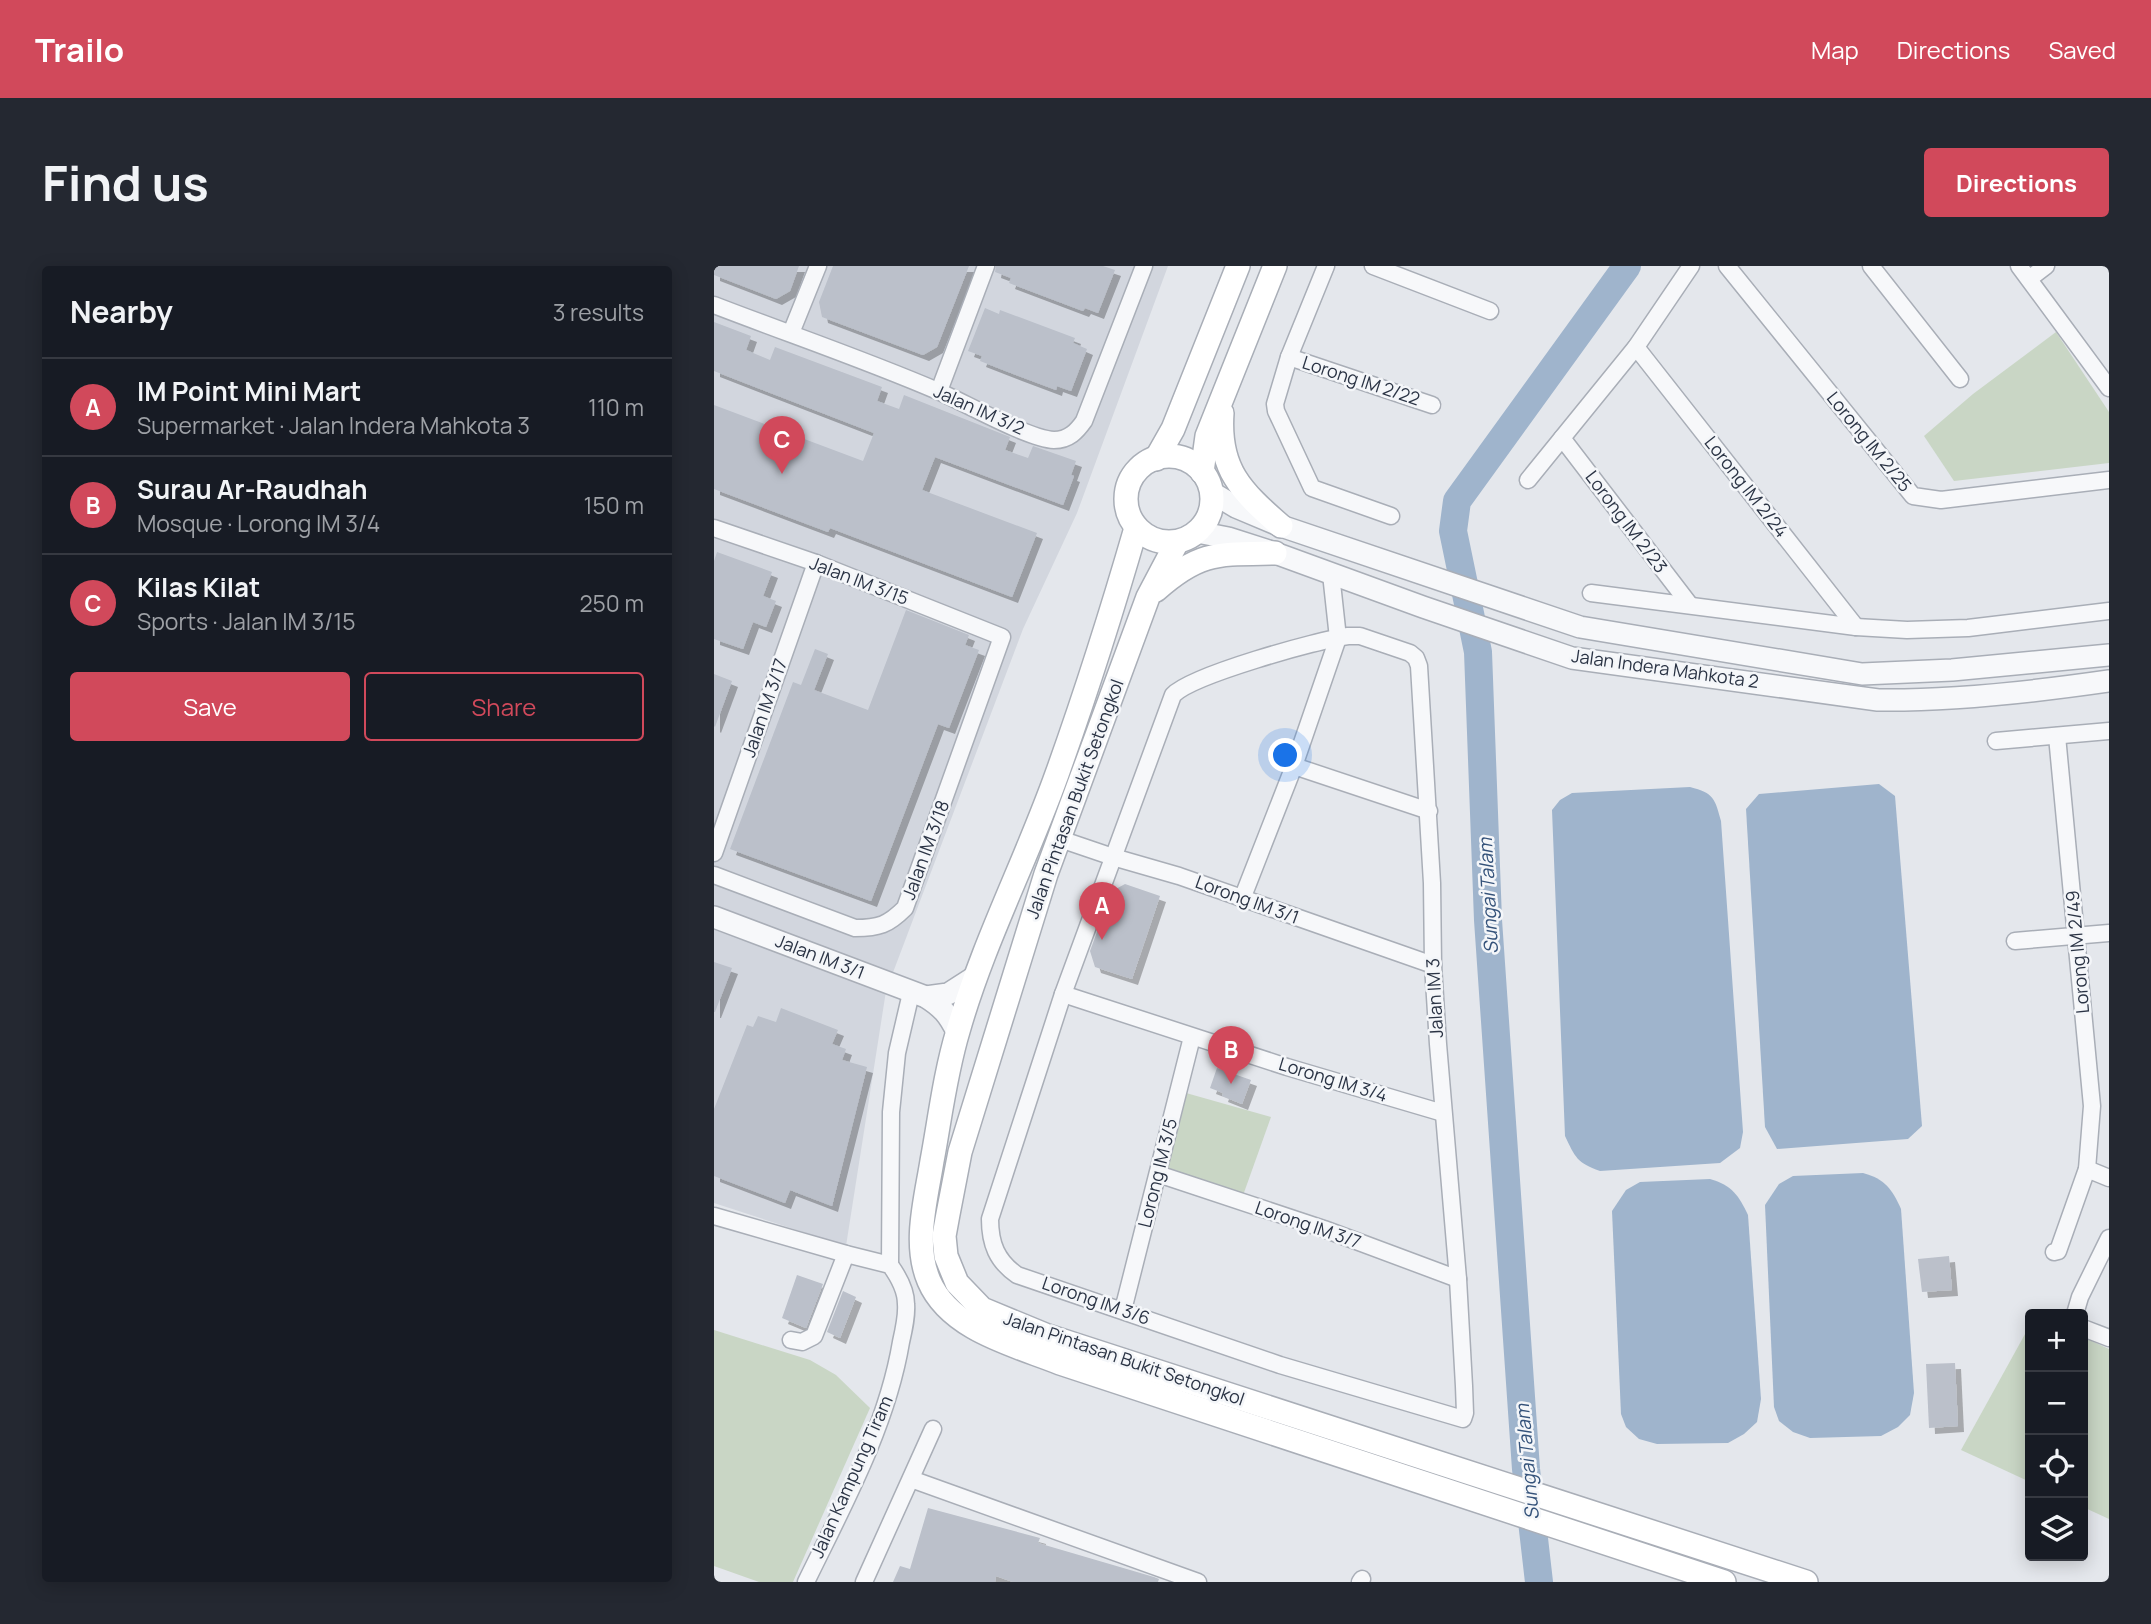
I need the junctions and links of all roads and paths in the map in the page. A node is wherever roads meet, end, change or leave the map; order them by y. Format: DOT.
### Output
graph roads {
  1 [pos="818,266"];
  2 [pos="986,266"];
  3 [pos="1144,266"];
  4 [pos="1238,266"];
  5 [pos="1275,266"];
  6 [pos="1326,266"];
  7 [pos="1373,266"];
  8 [pos="1691,266"];
  9 [pos="1727,266"];
  10 [pos="1871,266"];
  11 [pos="2046,266"];
  12 [pos="2024,273"];
  13 [pos="714,305"];
  14 [pos="1490,311"];
  15 [pos="791,333"];
  16 [pos="1636,347"];
  17 [pos="1289,357"];
  18 [pos="2103,368"];
  19 [pos="1960,379"];
  20 [pos="2109,388"];
  21 [pos="939,391"];
  22 [pos="1223,399"];
  23 [pos="1432,405"];
  24 [pos="1562,438"];
  25 [pos="1156,459"];
  26 [pos="1528,480"];
  27 [pos="2109,480"];
  28 [pos="1207,482"];
  29 [pos="1391,516"];
  30 [pos="1281,526"];
  31 [pos="714,528"];
  32 [pos="1136,528"];
  33 [pos="1187,537"];
  34 [pos="1275,553"];
  35 [pos="816,564"];
  36 [pos="1331,574"];
  37 [pos="1591,593"];
  38 [pos="1148,597"];
  39 [pos="1690,605"];
  40 [pos="2109,611"];
  41 [pos="1856,627"];
  42 [pos="1002,637"];
  43 [pos="1338,638"];
  44 [pos="2109,655"];
  45 [pos="2109,681"];
  46 [pos="2109,731"];
  47 [pos="2057,736"];
  48 [pos="1996,741"];
  49 [pos="1294,766"];
  50 [pos="1429,811"];
  51 [pos="1060,839"];
  52 [pos="714,853"];
  53 [pos="1113,857"];
  54 [pos="714,875"];
  55 [pos="1242,899"];
  56 [pos="714,916"];
  57 [pos="2109,933"];
  58 [pos="2077,937"];
  59 [pos="2015,941"];
  60 [pos="1433,965"];
  61 [pos="976,976"];
  62 [pos="1063,994"];
  63 [pos="919,995"];
  64 [pos="957,1031"];
  65 [pos="1192,1037"];
  66 [pos="1443,1113"];
  67 [pos="2087,1169"];
  68 [pos="1157,1174"];
  69 [pos="2109,1178"];
  70 [pos="717,1221"];
  71 [pos="2109,1238"];
  72 [pos="2054,1252"];
  73 [pos="845,1255"];
  74 [pos="890,1265"];
  75 [pos="1458,1279"];
  76 [pos="2076,1309"];
  77 [pos="1124,1310"];
  78 [pos="2088,1330"];
  79 [pos="2109,1338"];
  80 [pos="791,1340"];
  81 [pos="1463,1419"];
  82 [pos="933,1429"];
  83 [pos="911,1479"];
  84 [pos="806,1582"];
  85 [pos="864,1582"];
  86 [pos="1199,1582"];
  87 [pos="1724,1582"];
  88 [pos="1806,1582"];
  1 -- 15 [label="street"];
  2 -- 21 [label="street"];
  3 -- 21 [label="street, Jalan IM 3/2"];
  4 -- 25 [label="main road"];
  5 -- 22 [label="main road"];
  6 -- 17 [label="street"];
  7 -- 14 [label="street"];
  8 -- 16 [label="street"];
  9 -- 27 [label="street, Lorong IM 2/25"];
  10 -- 19 [label="street"];
  11 -- 12 [label="street"];
  12 -- 18 [label="street"];
  13 -- 15 [label="street, Jalan IM 3/2"];
  15 -- 21 [label="street, Jalan IM 3/2"];
  16 -- 24 [label="street"];
  16 -- 41 [label="street, Lorong IM 2/24"];
  17 -- 23 [label="street, Lorong IM 2/22"];
  17 -- 29 [label="street"];
  18 -- 20 [label="street"];
  22 -- 28 [label="main road"];
  22 -- 30 [label="main road"];
  24 -- 26 [label="street"];
  24 -- 39 [label="street, Lorong IM 2/23"];
  25 -- 28 [label="main road"];
  25 -- 32 [label="main road"];
  28 -- 30 [label="street, Jalan Indera Mahkota 2"];
  28 -- 33 [label="main road"];
  30 -- 44 [label="street, Jalan Indera Mahkota 2"];
  31 -- 35 [label="street, Jalan IM 3/15"];
  32 -- 33 [label="main road"];
  32 -- 61 [label="main road, Jalan Pintasan Bukit Setongkol"];
  33 -- 34 [label="street, Jalan Indera Mahkota 2"];
  33 -- 38 [label="main road, Jalan Pintasan Bukit Setongkol"];
  34 -- 36 [label="street, Jalan Indera Mahkota 2"];
  34 -- 38 [label="main road"];
  35 -- 42 [label="street, Jalan IM 3/15"];
  35 -- 52 [label="street, Jalan IM 3/17"];
  36 -- 43 [label="street"];
  36 -- 45 [label="street, Jalan Indera Mahkota 2"];
  37 -- 39 [label="street"];
  38 -- 51 [label="main road, Jalan Pintasan Bukit Setongkol"];
  39 -- 41 [label="street"];
  40 -- 41 [label="street"];
  42 -- 54 [label="street, Jalan IM 3/18"];
  43 -- 49 [label="street"];
  43 -- 50 [label="street, Jalan IM 3"];
  43 -- 53 [label="street, Lorong IM 3/6"];
  46 -- 47 [label="street"];
  47 -- 48 [label="street"];
  47 -- 58 [label="street, Lorong IM 2/49"];
  49 -- 50 [label="street"];
  49 -- 55 [label="street"];
  50 -- 60 [label="street, Jalan IM 3"];
  51 -- 53 [label="street, Lorong IM 3/1"];
  51 -- 88 [label="main road, Jalan Pintasan Bukit Setongkol"];
  53 -- 55 [label="street, Lorong IM 3/1"];
  53 -- 62 [label="street, Lorong IM 3/6"];
  55 -- 60 [label="street, Lorong IM 3/1"];
  56 -- 63 [label="street, Jalan IM 3/1"];
  57 -- 58 [label="street"];
  58 -- 59 [label="street"];
  58 -- 67 [label="street, Lorong IM 2/49"];
  60 -- 66 [label="street, Jalan IM 3"];
  61 -- 63 [label="street"];
  61 -- 64 [label="main road, Jalan Pintasan Bukit Setongkol"];
  62 -- 65 [label="street, Lorong IM 3/4"];
  62 -- 77 [label="street, Lorong IM 3/6"];
  63 -- 64 [label="street, Jalan IM 3/1"];
  63 -- 74 [label="street"];
  64 -- 87 [label="main road, Jalan Pintasan Bukit Setongkol"];
  65 -- 66 [label="street, Lorong IM 3/4"];
  65 -- 68 [label="street, Lorong IM 3/5"];
  66 -- 75 [label="street, Jalan IM 3"];
  67 -- 69 [label="street"];
  67 -- 72 [label="street, Lorong IM 2/49"];
  68 -- 75 [label="street, Lorong IM 3/7"];
  68 -- 77 [label="street, Lorong IM 3/5"];
  70 -- 73 [label="street"];
  71 -- 76 [label="street"];
  73 -- 74 [label="street"];
  73 -- 80 [label="street"];
  74 -- 84 [label="street, Jalan Kampung Tiram"];
  75 -- 81 [label="street, Jalan IM 3"];
  77 -- 81 [label="street, Lorong IM 3/6"];
  78 -- 79 [label="street"];
  82 -- 83 [label="street"];
  83 -- 85 [label="street"];
  83 -- 86 [label="street"];
}
